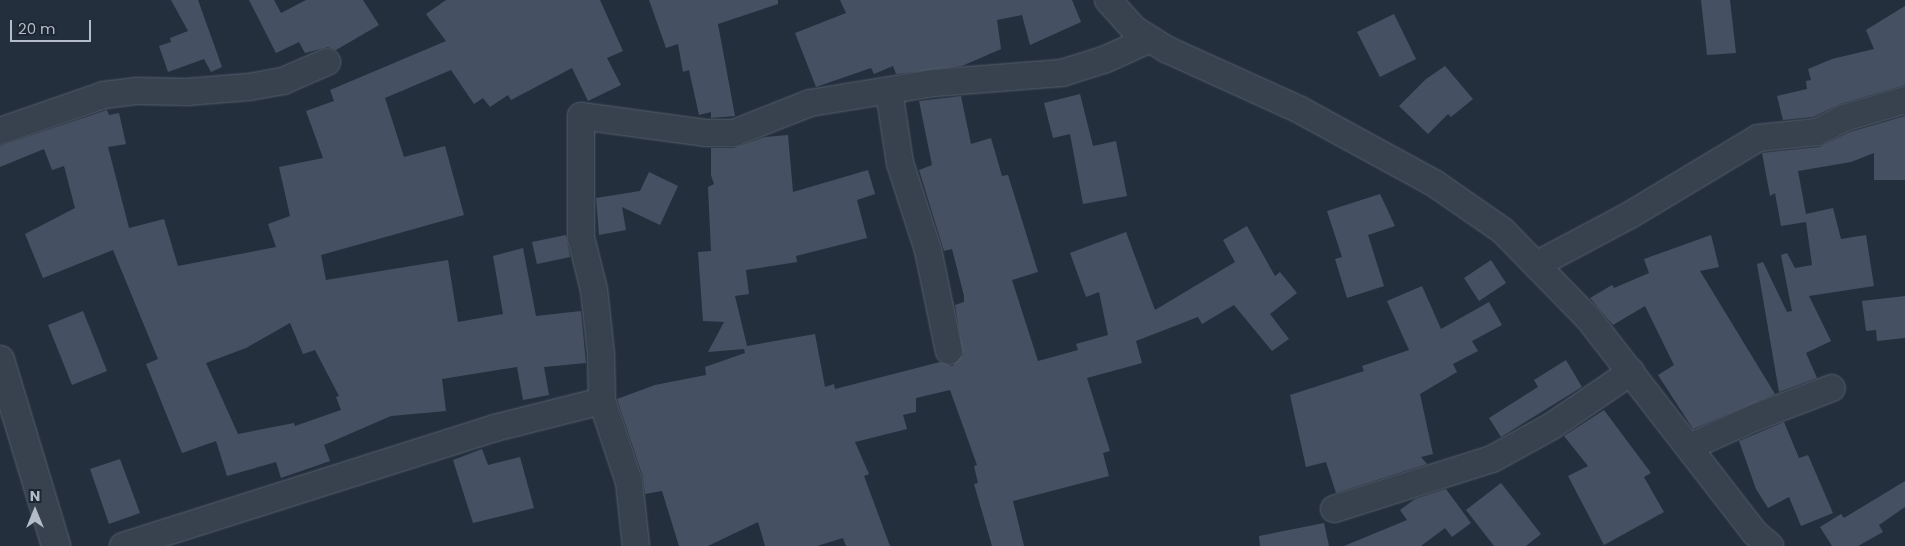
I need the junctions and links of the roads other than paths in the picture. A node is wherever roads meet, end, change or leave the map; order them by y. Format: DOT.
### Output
graph roads {
  1 [pos="1108,0"];
  2 [pos="1150,39"];
  3 [pos="327,62"];
  4 [pos="889,91"];
  5 [pos="1905,100"];
  6 [pos="0,131"];
  7 [pos="1536,265"];
  8 [pos="949,351"];
  9 [pos="0,360"];
  10 [pos="1631,372"];
  11 [pos="1832,388"];
  12 [pos="602,401"];
  13 [pos="1689,447"];
  14 [pos="1334,509"];
  15 [pos="56,546"];
  16 [pos="123,546"];
  17 [pos="636,546"];
  18 [pos="1770,546"];
  1 -- 2 [label="street"];
  2 -- 4 [label="street"];
  2 -- 7 [label="street"];
  3 -- 6 [label="street"];
  4 -- 8 [label="street"];
  4 -- 12 [label="street"];
  5 -- 7 [label="street"];
  7 -- 10 [label="street"];
  9 -- 15 [label="street"];
  10 -- 13 [label="street"];
  10 -- 14 [label="street"];
  11 -- 13 [label="street"];
  12 -- 16 [label="street"];
  12 -- 17 [label="street"];
  13 -- 18 [label="street"];
}
